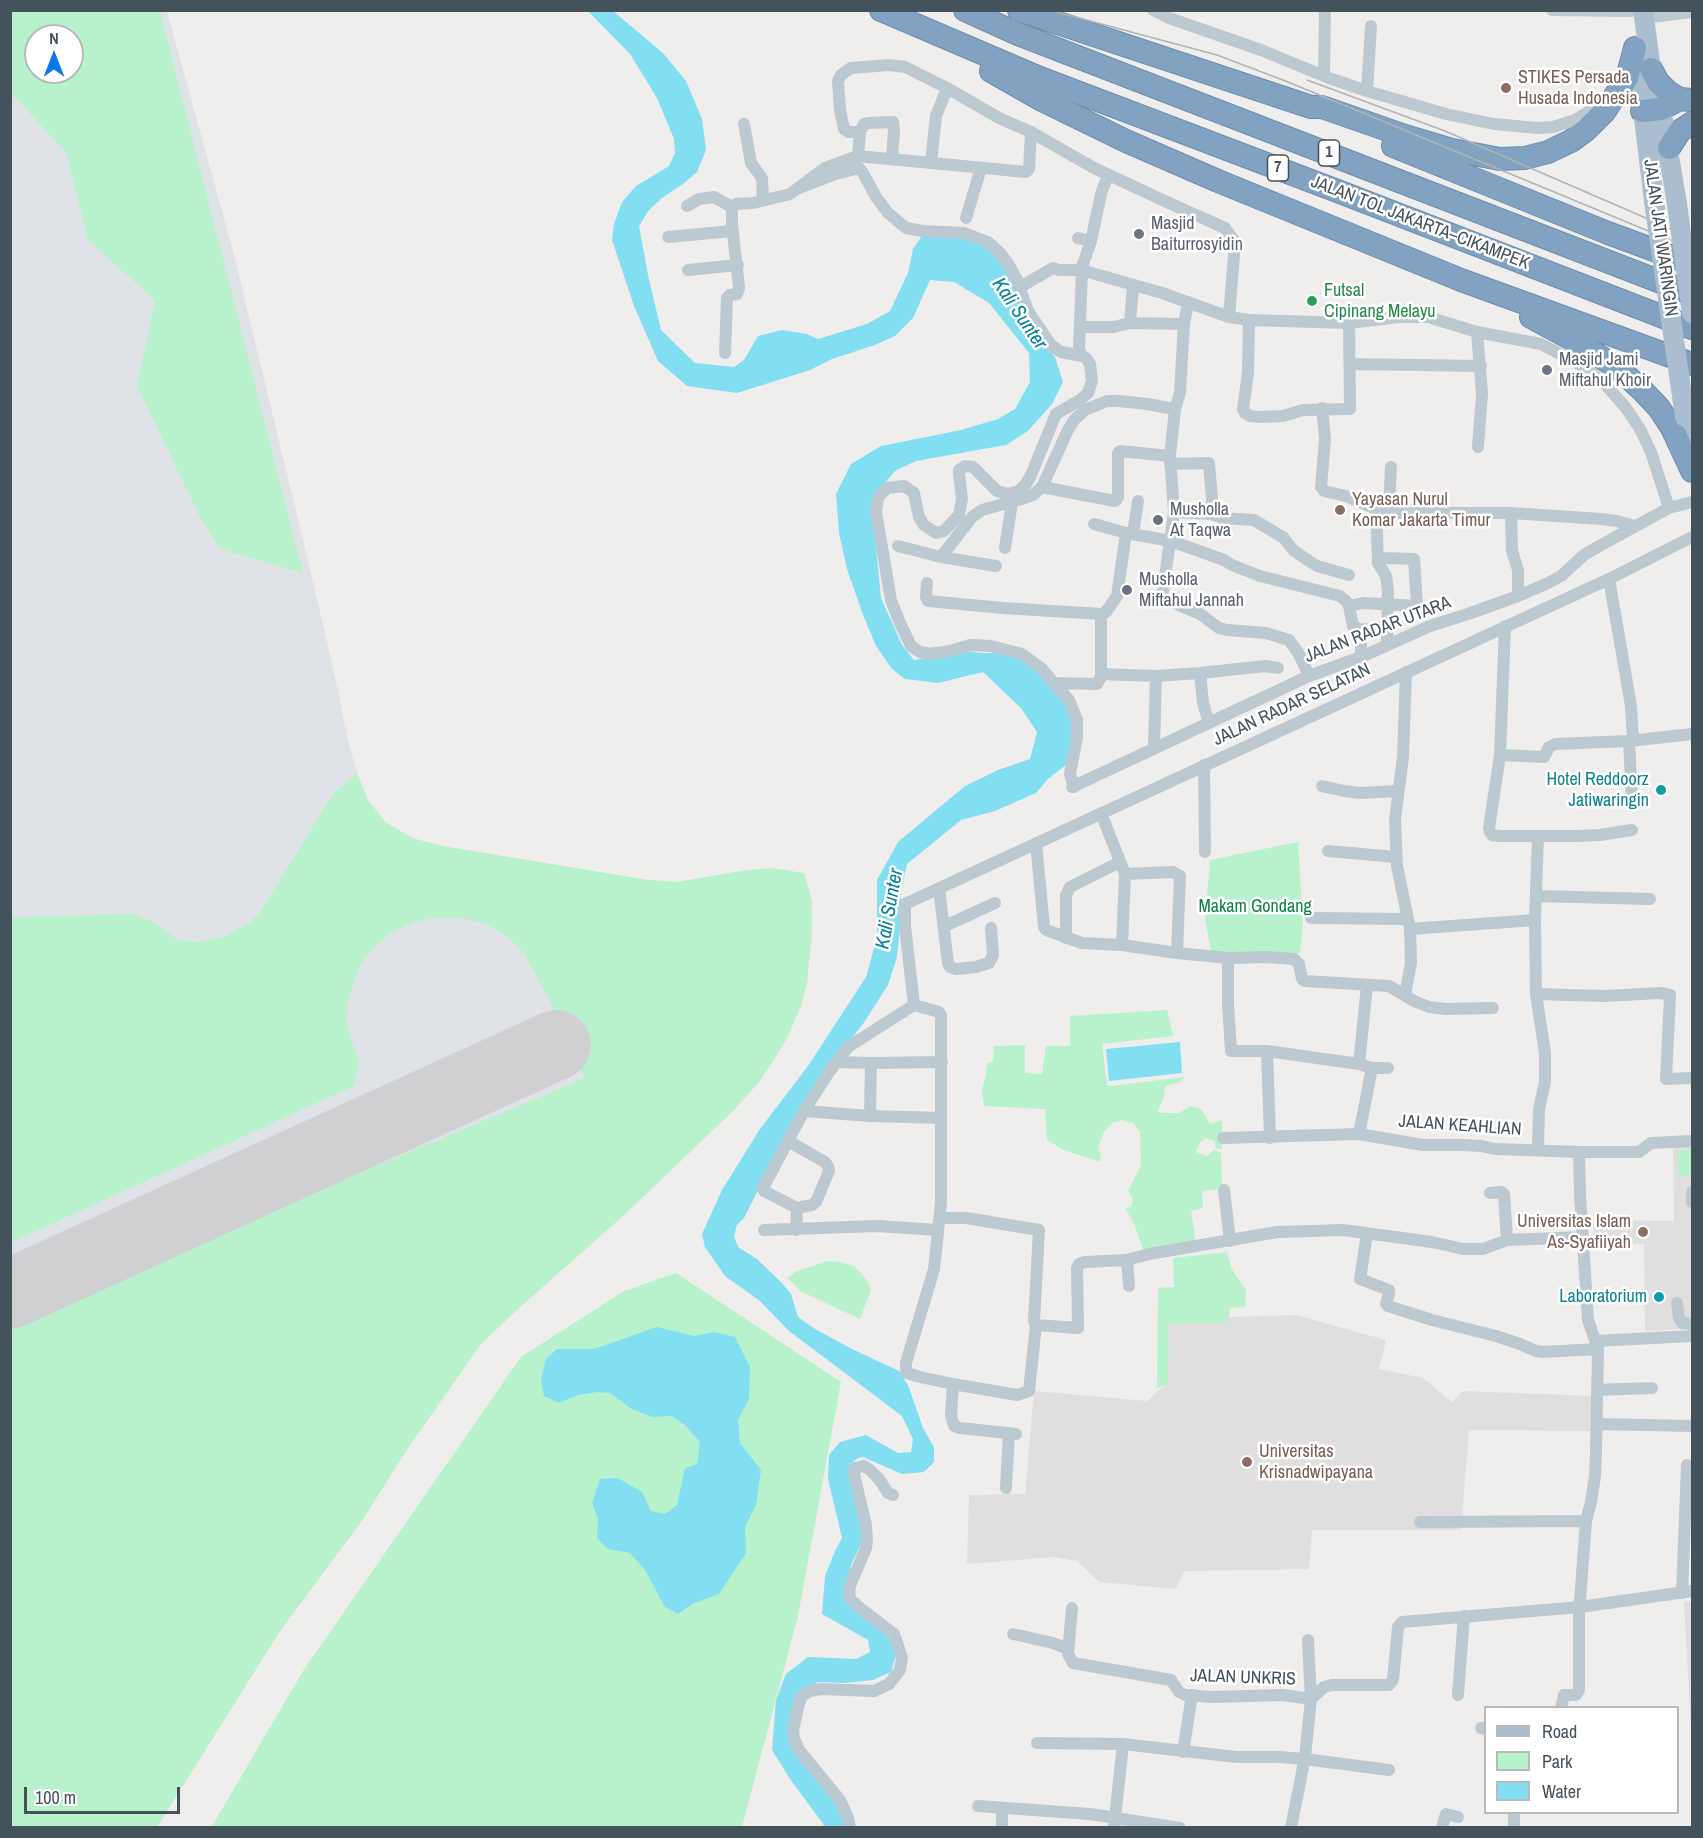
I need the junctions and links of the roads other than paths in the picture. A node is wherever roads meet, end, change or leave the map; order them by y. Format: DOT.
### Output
graph roads {
  1 [pos="965,10"];
  2 [pos="1019,10"];
  3 [pos="1153,10"];
  4 [pos="1325,10"];
  5 [pos="1552,10"];
  6 [pos="1637,12"];
  7 [pos="1692,12"];
  8 [pos="888,14"];
  9 [pos="1371,26"];
  10 [pos="1635,48"];
  11 [pos="1651,69"];
  12 [pos="1628,71"];
  13 [pos="1324,76"];
  14 [pos="947,88"];
  15 [pos="1366,91"];
  16 [pos="1669,104"];
  17 [pos="1311,107"];
  18 [pos="1692,123"];
  19 [pos="744,124"];
  20 [pos="860,132"];
  21 [pos="1031,132"];
  22 [pos="1669,148"];
  23 [pos="1452,150"];
  24 [pos="1411,153"];
  25 [pos="858,156"];
  26 [pos="892,158"];
  27 [pos="931,163"];
  28 [pos="981,168"];
  29 [pos="1108,175"];
  30 [pos="799,188"];
  31 [pos="763,200"];
  32 [pos="687,206"];
  33 [pos="732,207"];
  34 [pos="966,218"];
  35 [pos="732,231"];
  36 [pos="668,237"];
  37 [pos="1078,238"];
  38 [pos="1091,241"];
  39 [pos="1692,264"];
  40 [pos="738,265"];
  41 [pos="688,270"];
  42 [pos="1082,270"];
  43 [pos="1461,280"];
  44 [pos="1133,285"];
  45 [pos="1020,287"];
  46 [pos="1692,294"];
  47 [pos="1188,302"];
  48 [pos="1692,313"];
  49 [pos="1229,317"];
  50 [pos="1249,320"];
  51 [pos="1349,322"];
  52 [pos="1130,323"];
  53 [pos="1185,324"];
  54 [pos="1080,327"];
  55 [pos="1692,328"];
  56 [pos="1477,332"];
  57 [pos="725,353"];
  58 [pos="1082,356"];
  59 [pos="1350,364"];
  60 [pos="1692,364"];
  61 [pos="1481,366"];
  62 [pos="1322,408"];
  63 [pos="1175,410"];
  64 [pos="1478,447"];
  65 [pos="1170,460"];
  66 [pos="1692,466"];
  67 [pos="1391,467"];
  68 [pos="1692,471"];
  69 [pos="1042,487"];
  70 [pos="1138,501"];
  71 [pos="1012,502"];
  72 [pos="1692,502"];
  73 [pos="1669,508"];
  74 [pos="1376,509"];
  75 [pos="1389,511"];
  76 [pos="1174,512"];
  77 [pos="1510,513"];
  78 [pos="1211,514"];
  79 [pos="1094,524"];
  80 [pos="1634,526"];
  81 [pos="1129,534"];
  82 [pos="1692,537"];
  83 [pos="1171,541"];
  84 [pos="898,546"];
  85 [pos="1005,548"];
  86 [pos="941,557"];
  87 [pos="1378,563"];
  88 [pos="996,566"];
  89 [pos="1349,575"];
  90 [pos="1609,579"];
  91 [pos="927,583"];
  92 [pos="1518,596"];
  93 [pos="1388,604"];
  94 [pos="1348,606"];
  95 [pos="1101,614"];
  96 [pos="1388,626"];
  97 [pos="1505,626"];
  98 [pos="1361,630"];
  99 [pos="1387,645"];
  100 [pos="1361,657"];
  101 [pos="1278,668"];
  102 [pos="1406,672"];
  103 [pos="1101,674"];
  104 [pos="1200,674"];
  105 [pos="1156,676"];
  106 [pos="1308,676"];
  107 [pos="1054,683"];
  108 [pos="1209,723"];
  109 [pos="1692,734"];
  110 [pos="1631,740"];
  111 [pos="1154,748"];
  112 [pos="1500,755"];
  113 [pos="1204,765"];
  114 [pos="1322,786"];
  115 [pos="1398,791"];
  116 [pos="1632,800"];
  117 [pos="1101,813"];
  118 [pos="1632,830"];
  119 [pos="1538,836"];
  120 [pos="1036,843"];
  121 [pos="1328,851"];
  122 [pos="1205,852"];
  123 [pos="1396,857"];
  124 [pos="1122,868"];
  125 [pos="939,888"];
  126 [pos="1537,896"];
  127 [pos="1650,899"];
  128 [pos="995,903"];
  129 [pos="1311,918"];
  130 [pos="1535,920"];
  131 [pos="1408,924"];
  132 [pos="945,926"];
  133 [pos="992,928"];
  134 [pos="1066,938"];
  135 [pos="1122,945"];
  136 [pos="1177,953"];
  137 [pos="1228,958"];
  138 [pos="1367,985"];
  139 [pos="1536,994"];
  140 [pos="1405,995"];
  141 [pos="914,1005"];
  142 [pos="1493,1008"];
  143 [pos="1268,1051"];
  144 [pos="837,1062"];
  145 [pos="942,1062"];
  146 [pos="871,1063"];
  147 [pos="1366,1066"];
  148 [pos="1388,1068"];
  149 [pos="1692,1078"];
  150 [pos="804,1111"];
  151 [pos="870,1116"];
  152 [pos="941,1118"];
  153 [pos="1359,1134"];
  154 [pos="1223,1138"];
  155 [pos="1270,1138"];
  156 [pos="788,1141"];
  157 [pos="1692,1142"];
  158 [pos="1538,1150"];
  159 [pos="1579,1152"];
  160 [pos="1224,1190"];
  161 [pos="1692,1192"];
  162 [pos="1490,1193"];
  163 [pos="1692,1202"];
  164 [pos="797,1208"];
  165 [pos="939,1224"];
  166 [pos="764,1230"];
  167 [pos="796,1230"];
  168 [pos="1367,1234"];
  169 [pos="1583,1237"];
  170 [pos="1507,1240"];
  171 [pos="1230,1241"];
  172 [pos="1127,1260"];
  173 [pos="1129,1286"];
  174 [pos="1677,1303"];
  175 [pos="1692,1324"];
  176 [pos="1036,1325"];
  177 [pos="1692,1336"];
  178 [pos="1597,1345"];
  179 [pos="953,1384"];
  180 [pos="1652,1388"];
  181 [pos="1598,1396"];
  182 [pos="1597,1424"];
  183 [pos="1692,1426"];
  184 [pos="1687,1465"];
  185 [pos="1005,1488"];
  186 [pos="893,1495"];
  187 [pos="1586,1521"];
  188 [pos="1420,1522"];
  189 [pos="1687,1592"];
  190 [pos="1580,1607"];
  191 [pos="1072,1608"];
  192 [pos="1464,1616"];
  193 [pos="1013,1634"];
  194 [pos="1308,1640"];
  195 [pos="1068,1649"];
  196 [pos="1192,1695"];
  197 [pos="1458,1695"];
  198 [pos="1311,1699"];
  199 [pos="1561,1706"];
  200 [pos="1037,1743"];
  201 [pos="1123,1744"];
  202 [pos="1183,1752"];
  203 [pos="1305,1759"];
  204 [pos="1389,1770"];
  205 [pos="978,1806"];
  206 [pos="1002,1808"];
  207 [pos="1458,1817"];
  208 [pos="1114,1822"];
  209 [pos="849,1827"];
  210 [pos="1002,1827"];
  211 [pos="1180,1827"];
  212 [pos="1291,1827"];
  213 [pos="1442,1827"];
  1 -- 46 [label="highway, JALAN TOL JAKARTA–CIKAMPEK / 1"];
  2 -- 17 [label="highway"];
  3 -- 13 [label="street"];
  4 -- 13 [label="street"];
  5 -- 6 [label="street"];
  6 -- 7 [label="street"];
  6 -- 10 [label="main road, JALAN JATI WARINGIN"];
  6 -- 11 [label="main road"];
  8 -- 43 [label="highway"];
  8 -- 55 [label="highway, JALAN TOL JAKARTA–CIKAMPEK / 7"];
  9 -- 15 [label="street"];
  10 -- 12 [label="highway"];
  10 -- 16 [label="main road, JALAN JATI WARINGIN"];
  11 -- 16 [label="highway"];
  12 -- 15 [label="street"];
  12 -- 23 [label="highway"];
  13 -- 15 [label="street"];
  14 -- 20 [label="street"];
  14 -- 21 [label="street"];
  14 -- 27 [label="street"];
  16 -- 22 [label="main road, JALAN JATI WARINGIN"];
  16 -- 66 [label="main road, JALAN JATI WARINGIN, bridge"];
  17 -- 23 [label="highway"];
  17 -- 24 [label="highway"];
  18 -- 22 [label="highway"];
  19 -- 31 [label="street"];
  20 -- 25 [label="street"];
  20 -- 26 [label="street"];
  21 -- 28 [label="street"];
  21 -- 29 [label="street"];
  22 -- 48 [label="main road, JALAN JATI WARINGIN, bridge"];
  23 -- 24 [label="highway"];
  24 -- 39 [label="highway"];
  25 -- 26 [label="street"];
  25 -- 30 [label="street"];
  26 -- 27 [label="street"];
  27 -- 28 [label="street"];
  28 -- 34 [label="street"];
  29 -- 38 [label="street"];
  29 -- 49 [label="street"];
  30 -- 31 [label="street"];
  30 -- 45 [label="street"];
  31 -- 33 [label="street"];
  32 -- 33 [label="street"];
  33 -- 35 [label="street"];
  35 -- 36 [label="street"];
  35 -- 40 [label="street"];
  37 -- 38 [label="street"];
  38 -- 42 [label="street"];
  40 -- 41 [label="street"];
  40 -- 57 [label="street"];
  42 -- 44 [label="street"];
  42 -- 45 [label="street"];
  42 -- 54 [label="street"];
  43 -- 60 [label="highway"];
  43 -- 68 [label="highway"];
  44 -- 47 [label="street"];
  44 -- 52 [label="street"];
  45 -- 58 [label="street"];
  47 -- 49 [label="street"];
  47 -- 53 [label="street"];
  49 -- 50 [label="street"];
  50 -- 51 [label="street"];
  50 -- 62 [label="street"];
  51 -- 56 [label="street"];
  51 -- 59 [label="street"];
  52 -- 53 [label="street"];
  52 -- 54 [label="street"];
  53 -- 63 [label="street"];
  54 -- 58 [label="street"];
  56 -- 61 [label="street"];
  56 -- 73 [label="street"];
  58 -- 107 [label="street"];
  59 -- 61 [label="street"];
  59 -- 62 [label="street"];
  61 -- 64 [label="street"];
  62 -- 74 [label="street"];
  63 -- 65 [label="street"];
  63 -- 69 [label="street"];
  65 -- 69 [label="street"];
  65 -- 76 [label="street"];
  65 -- 78 [label="street"];
  67 -- 75 [label="street"];
  69 -- 71 [label="street"];
  70 -- 81 [label="street"];
  71 -- 85 [label="street"];
  71 -- 86 [label="street"];
  72 -- 73 [label="street, JALAN RADAR UTARA"];
  73 -- 80 [label="street, JALAN RADAR UTARA"];
  74 -- 75 [label="street"];
  74 -- 87 [label="street"];
  75 -- 77 [label="street"];
  76 -- 78 [label="street"];
  76 -- 83 [label="street"];
  77 -- 80 [label="street"];
  77 -- 92 [label="street"];
  78 -- 89 [label="street"];
  79 -- 81 [label="street"];
  80 -- 92 [label="street, JALAN RADAR UTARA"];
  81 -- 83 [label="street"];
  81 -- 95 [label="street"];
  82 -- 90 [label="street, JALAN RADAR SELATAN"];
  83 -- 94 [label="street"];
  83 -- 106 [label="street"];
  84 -- 86 [label="street"];
  86 -- 88 [label="street"];
  87 -- 93 [label="street"];
  87 -- 93 [label="street"];
  90 -- 97 [label="street, JALAN RADAR SELATAN"];
  90 -- 110 [label="street"];
  91 -- 95 [label="street"];
  92 -- 99 [label="street, JALAN RADAR UTARA"];
  93 -- 94 [label="street"];
  93 -- 96 [label="street"];
  94 -- 98 [label="street"];
  95 -- 103 [label="street"];
  96 -- 98 [label="street"];
  96 -- 99 [label="street"];
  97 -- 102 [label="street, JALAN RADAR SELATAN"];
  97 -- 112 [label="street"];
  98 -- 100 [label="street"];
  99 -- 100 [label="street, JALAN RADAR UTARA"];
  100 -- 106 [label="street, JALAN RADAR UTARA"];
  101 -- 104 [label="street"];
  102 -- 113 [label="street, JALAN RADAR SELATAN"];
  102 -- 115 [label="street"];
  103 -- 105 [label="street"];
  103 -- 107 [label="street"];
  104 -- 105 [label="street"];
  104 -- 108 [label="street"];
  105 -- 111 [label="street"];
  106 -- 108 [label="street, JALAN RADAR UTARA"];
  107 -- 111 [label="street, JALAN RADAR UTARA"];
  108 -- 111 [label="street, JALAN RADAR UTARA"];
  109 -- 110 [label="street"];
  110 -- 112 [label="street"];
  110 -- 116 [label="street"];
  112 -- 119 [label="street"];
  113 -- 117 [label="street, JALAN RADAR SELATAN"];
  113 -- 122 [label="street"];
  114 -- 115 [label="street"];
  115 -- 123 [label="street"];
  117 -- 120 [label="street, JALAN RADAR SELATAN"];
  117 -- 124 [label="street"];
  118 -- 119 [label="street"];
  119 -- 126 [label="street"];
  120 -- 125 [label="street, JALAN RADAR SELATAN"];
  120 -- 134 [label="street"];
  121 -- 123 [label="street"];
  123 -- 131 [label="street"];
  124 -- 134 [label="street"];
  124 -- 135 [label="street"];
  124 -- 136 [label="street"];
  125 -- 132 [label="street"];
  125 -- 141 [label="street, JALAN RADAR SELATAN"];
  126 -- 127 [label="street"];
  126 -- 130 [label="street"];
  128 -- 132 [label="street"];
  129 -- 131 [label="street"];
  130 -- 131 [label="street"];
  130 -- 139 [label="street"];
  131 -- 140 [label="street"];
  132 -- 133 [label="street"];
  134 -- 135 [label="street"];
  135 -- 136 [label="street"];
  136 -- 137 [label="street"];
  137 -- 138 [label="street"];
  137 -- 143 [label="street"];
  138 -- 140 [label="street"];
  138 -- 147 [label="street"];
  139 -- 149 [label="street"];
  139 -- 158 [label="street"];
  140 -- 142 [label="street"];
  141 -- 144 [label="street"];
  141 -- 145 [label="street"];
  143 -- 147 [label="street"];
  143 -- 155 [label="street"];
  144 -- 146 [label="street"];
  144 -- 150 [label="street"];
  145 -- 146 [label="street"];
  145 -- 152 [label="street"];
  146 -- 151 [label="street"];
  147 -- 148 [label="street"];
  147 -- 153 [label="street"];
  150 -- 151 [label="street"];
  150 -- 156 [label="street"];
  151 -- 152 [label="street"];
  152 -- 165 [label="street"];
  153 -- 155 [label="street, JALAN KEAHLIAN"];
  153 -- 158 [label="street, JALAN KEAHLIAN"];
  154 -- 155 [label="street, JALAN KEAHLIAN"];
  156 -- 164 [label="street"];
  156 -- 164 [label="street"];
  157 -- 159 [label="street, JALAN KEAHLIAN"];
  158 -- 159 [label="street, JALAN KEAHLIAN"];
  159 -- 169 [label="street"];
  160 -- 171 [label="street"];
  161 -- 163 [label="street"];
  162 -- 170 [label="street"];
  164 -- 167 [label="street"];
  165 -- 167 [label="street"];
  165 -- 176 [label="street"];
  165 -- 179 [label="street"];
  166 -- 167 [label="street"];
  168 -- 170 [label="street"];
  168 -- 171 [label="street"];
  168 -- 178 [label="street"];
  169 -- 170 [label="street"];
  169 -- 178 [label="street"];
  171 -- 172 [label="street"];
  172 -- 173 [label="street"];
  172 -- 176 [label="street"];
  174 -- 175 [label="street"];
  176 -- 179 [label="street"];
  177 -- 178 [label="street"];
  178 -- 181 [label="street"];
  179 -- 185 [label="street"];
  180 -- 181 [label="street"];
  181 -- 182 [label="street"];
  182 -- 183 [label="street"];
  182 -- 187 [label="street"];
  184 -- 189 [label="street"];
  186 -- 209 [label="street"];
  187 -- 188 [label="street"];
  187 -- 190 [label="street"];
  189 -- 190 [label="street"];
  190 -- 192 [label="street"];
  190 -- 199 [label="street"];
  191 -- 195 [label="street"];
  192 -- 197 [label="street"];
  192 -- 198 [label="street"];
  193 -- 195 [label="street"];
  194 -- 198 [label="street"];
  195 -- 196 [label="street, JALAN UNKRIS"];
  196 -- 198 [label="street, JALAN UNKRIS"];
  196 -- 202 [label="street"];
  198 -- 203 [label="street, JALAN UNKRIS"];
  200 -- 201 [label="street"];
  201 -- 202 [label="street"];
  201 -- 208 [label="street"];
  202 -- 203 [label="street"];
  203 -- 204 [label="street"];
  203 -- 212 [label="street, JALAN UNKRIS"];
  205 -- 206 [label="street"];
  206 -- 208 [label="street"];
  206 -- 210 [label="street"];
  207 -- 213 [label="street"];
  208 -- 211 [label="street"];
}
